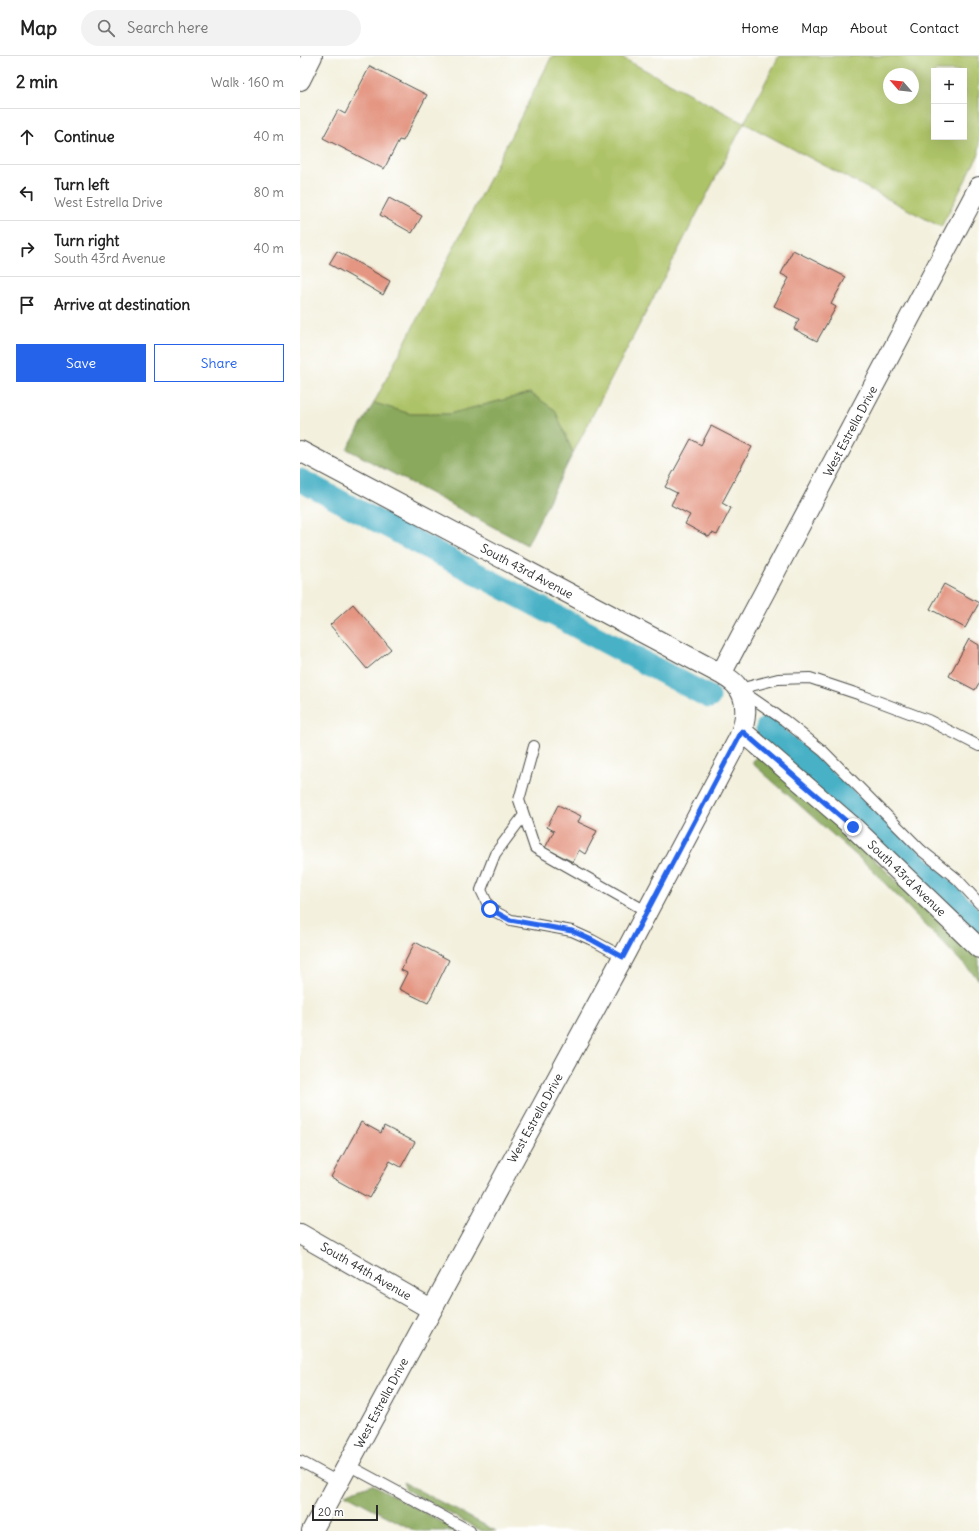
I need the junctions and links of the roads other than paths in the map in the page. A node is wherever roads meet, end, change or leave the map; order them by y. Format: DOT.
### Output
graph roads {
  1 [pos="312,56"];
  2 [pos="300,80"];
  3 [pos="979,187"];
  4 [pos="300,451"];
  5 [pos="721,674"];
  6 [pos="742,695"];
  7 [pos="742,731"];
  8 [pos="534,746"];
  9 [pos="979,746"];
  10 [pos="524,815"];
  11 [pos="979,903"];
  12 [pos="646,911"];
  13 [pos="979,948"];
  14 [pos="623,957"];
  15 [pos="300,1234"];
  16 [pos="431,1309"];
  17 [pos="300,1461"];
  18 [pos="348,1465"];
  19 [pos="338,1482"];
  20 [pos="312,1531"];
  21 [pos="470,1531"];
  1 -- 2 [label="street"];
  3 -- 5 [label="street, West Estrella Drive"];
  4 -- 5 [label="street, South 43rd Avenue"];
  5 -- 6 [label="street, South 43rd Avenue"];
  6 -- 7 [label="street, West Estrella Drive"];
  6 -- 9 [label="lane"];
  6 -- 11 [label="lane"];
  7 -- 12 [label="street, West Estrella Drive"];
  7 -- 13 [label="street, South 43rd Avenue"];
  8 -- 10 [label="lane"];
  10 -- 12 [label="lane"];
  10 -- 14 [label="lane"];
  12 -- 14 [label="street, West Estrella Drive"];
  14 -- 16 [label="street, West Estrella Drive"];
  15 -- 16 [label="street, South 44th Avenue"];
  16 -- 18 [label="street, West Estrella Drive"];
  17 -- 19 [label="lane"];
  18 -- 19 [label="street, West Estrella Drive"];
  18 -- 21 [label="lane"];
  19 -- 20 [label="street, West Estrella Drive"];
}
